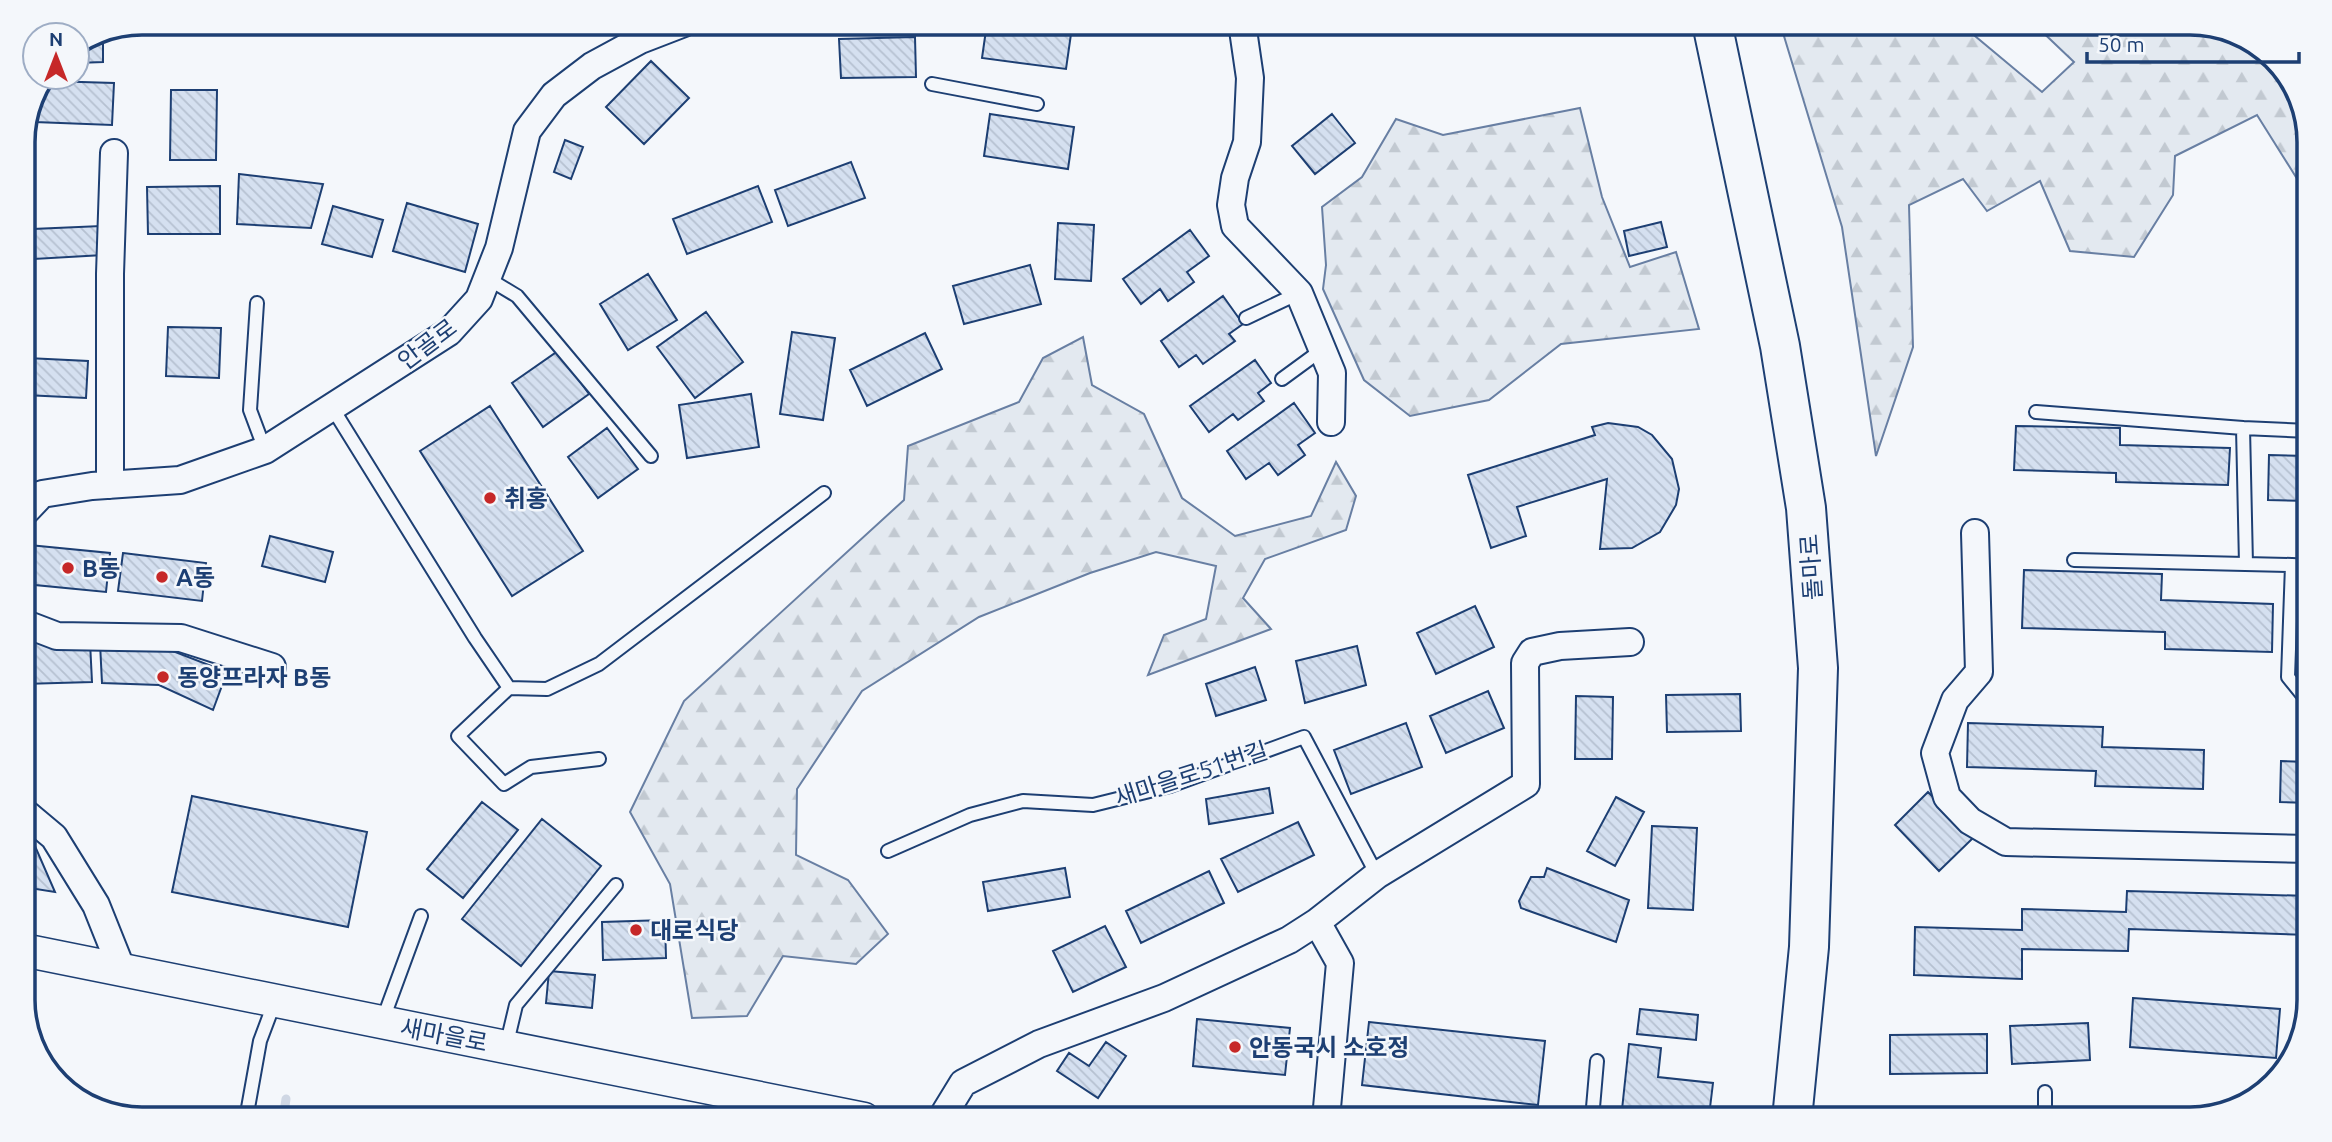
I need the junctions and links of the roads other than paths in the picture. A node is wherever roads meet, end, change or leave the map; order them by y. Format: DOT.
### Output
graph roads {
  1 [pos="651,35"];
  2 [pos="1244,35"];
  3 [pos="1715,35"];
  4 [pos="932,84"];
  5 [pos="1037,104"];
  6 [pos="114,153"];
  7 [pos="488,278"];
  8 [pos="1298,293"];
  9 [pos="257,303"];
  10 [pos="1246,318"];
  11 [pos="1323,349"];
  12 [pos="1282,379"];
  13 [pos="333,409"];
  14 [pos="2036,412"];
  15 [pos="1331,422"];
  16 [pos="2243,428"];
  17 [pos="2297,430"];
  18 [pos="265,450"];
  19 [pos="651,456"];
  20 [pos="110,485"];
  21 [pos="824,493"];
  22 [pos="35,501"];
  23 [pos="1975,533"];
  24 [pos="2074,560"];
  25 [pos="2246,564"];
  26 [pos="2292,565"];
  27 [pos="2297,565"];
  28 [pos="35,628"];
  29 [pos="1630,642"];
  30 [pos="272,667"];
  31 [pos="509,688"];
  32 [pos="2297,688"];
  33 [pos="599,759"];
  34 [pos="35,821"];
  35 [pos="2297,849"];
  36 [pos="888,851"];
  37 [pos="1377,875"];
  38 [pos="617,886"];
  39 [pos="421,916"];
  40 [pos="1317,922"];
  41 [pos="35,952"];
  42 [pos="122,970"];
  43 [pos="275,1001"];
  44 [pos="382,1023"];
  45 [pos="506,1047"];
  46 [pos="1597,1061"];
  47 [pos="2045,1092"];
  48 [pos="248,1107"];
  49 [pos="773,1107"];
  50 [pos="948,1107"];
  51 [pos="1326,1107"];
  52 [pos="1593,1107"];
  53 [pos="1793,1107"];
  54 [pos="2045,1107"];
  1 -- 7 [label="street, 안골로"];
  2 -- 8 [label="street"];
  3 -- 53 [label="main road, 돌마로"];
  4 -- 5 [label="lane"];
  6 -- 20 [label="street"];
  7 -- 13 [label="street, 안골로"];
  7 -- 19 [label="lane"];
  8 -- 10 [label="lane"];
  8 -- 11 [label="street"];
  9 -- 18 [label="lane"];
  11 -- 12 [label="lane"];
  11 -- 15 [label="street"];
  13 -- 18 [label="street, 안골로"];
  13 -- 31 [label="lane"];
  14 -- 16 [label="lane"];
  16 -- 17 [label="lane"];
  16 -- 25 [label="lane"];
  18 -- 20 [label="street, 안골로"];
  20 -- 22 [label="street, 안골로"];
  21 -- 31 [label="lane"];
  23 -- 35 [label="street"];
  24 -- 25 [label="lane"];
  25 -- 26 [label="lane"];
  26 -- 27 [label="lane"];
  26 -- 32 [label="lane"];
  28 -- 30 [label="street"];
  29 -- 37 [label="street"];
  31 -- 33 [label="lane"];
  34 -- 42 [label="street"];
  36 -- 37 [label="lane, 새마을로51번길"];
  37 -- 40 [label="street"];
  38 -- 45 [label="lane"];
  39 -- 44 [label="lane"];
  40 -- 50 [label="street"];
  40 -- 51 [label="street"];
  41 -- 42 [label="street, 새마을로"];
  42 -- 43 [label="street, 새마을로"];
  43 -- 44 [label="street, 새마을로"];
  43 -- 48 [label="lane"];
  44 -- 45 [label="street, 새마을로"];
  45 -- 49 [label="street, 새마을로"];
  46 -- 52 [label="lane"];
  47 -- 54 [label="lane"];
}
